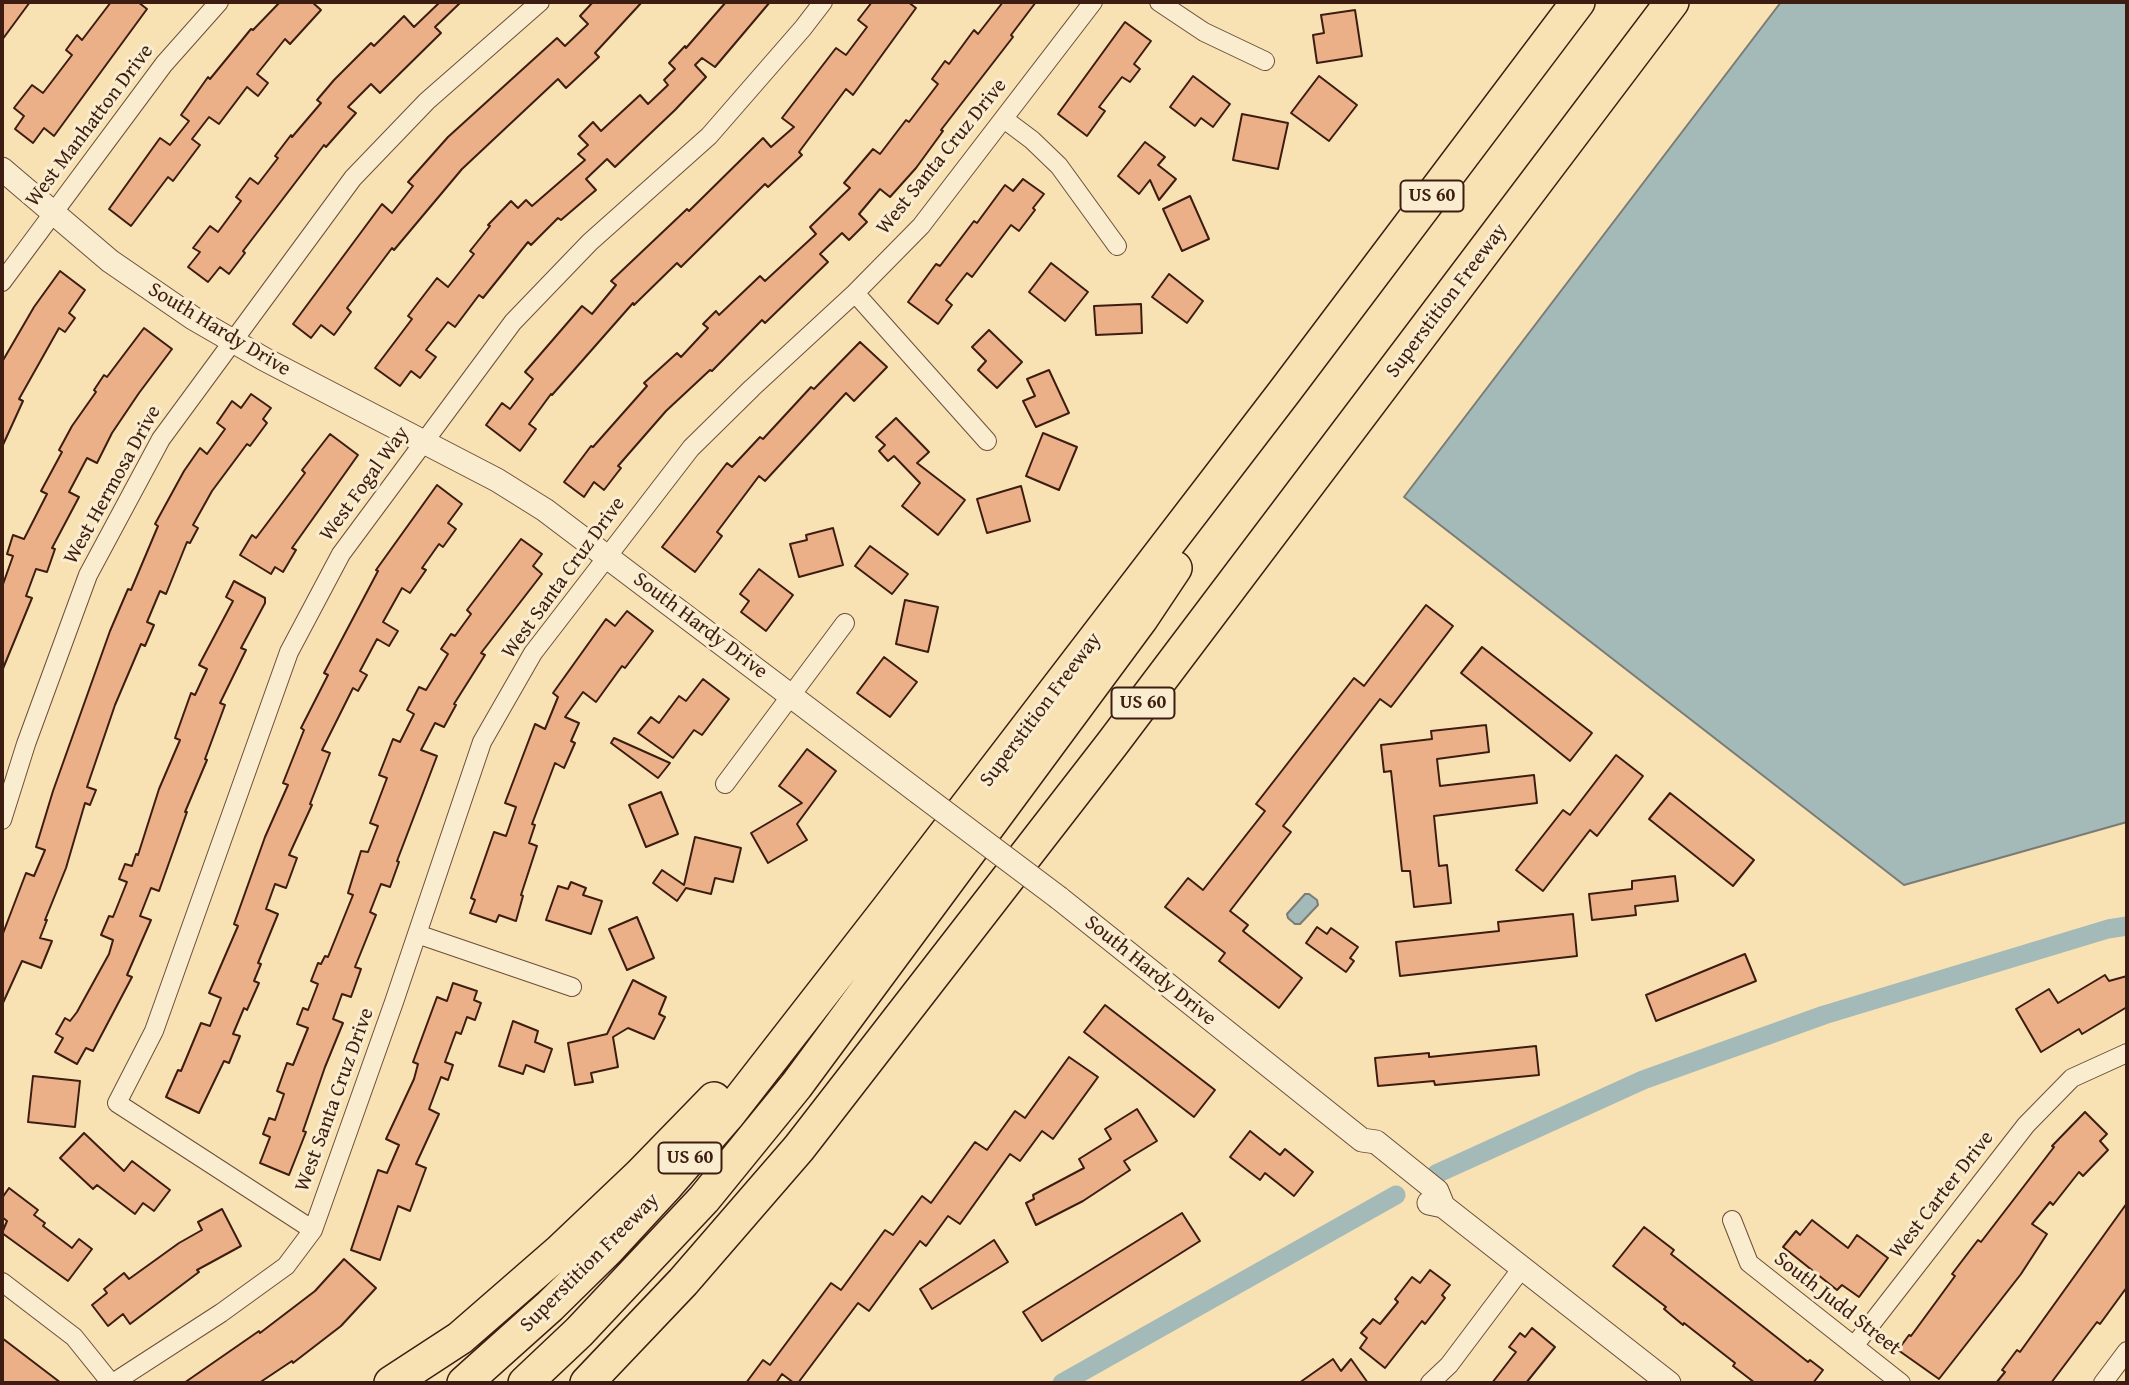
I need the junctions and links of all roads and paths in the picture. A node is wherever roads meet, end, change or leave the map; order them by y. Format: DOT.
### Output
graph roads {
  1 [pos="219,2"];
  2 [pos="540,2"];
  3 [pos="823,2"];
  4 [pos="1093,2"];
  5 [pos="1158,2"];
  6 [pos="1578,2"];
  7 [pos="1672,2"];
  8 [pos="1265,61"];
  9 [pos="1004,119"];
  10 [pos="2,169"];
  11 [pos="52,214"];
  12 [pos="1117,247"];
  13 [pos="2,282"];
  14 [pos="855,293"];
  15 [pos="231,340"];
  16 [pos="1285,391"];
  17 [pos="987,440"];
  18 [pos="423,442"];
  19 [pos="607,555"];
  20 [pos="845,623"];
  21 [pos="791,696"];
  22 [pos="725,784"];
  23 [pos="2,820"];
  24 [pos="888,909"];
  25 [pos="417,934"];
  26 [pos="572,987"];
  27 [pos="2127,1054"];
  28 [pos="1732,1220"];
  29 [pos="313,1230"];
  30 [pos="1522,1268"];
  31 [pos="2,1282"];
  32 [pos="1854,1346"];
  33 [pos="2127,1351"];
  34 [pos="112,1383"];
  35 [pos="391,1383"];
  36 [pos="464,1383"];
  37 [pos="525,1383"];
  38 [pos="587,1383"];
  39 [pos="1430,1383"];
  40 [pos="1669,1383"];
  41 [pos="1901,1383"];
  42 [pos="2103,1383"];
  1 -- 11 [label="street, West Manhatton Drive"];
  2 -- 15 [label="street, West Hermosa Drive"];
  3 -- 18 [label="street, West Fogal Way"];
  4 -- 9 [label="street, West Santa Cruz Drive"];
  5 -- 8 [label="street"];
  6 -- 16 [label="highway, Superstition Freeway / US 60"];
  7 -- 38 [label="highway, Superstition Freeway / US 60"];
  9 -- 12 [label="street"];
  9 -- 14 [label="street, West Santa Cruz Drive"];
  10 -- 11 [label="street, South Hardy Drive"];
  11 -- 13 [label="street, West Manhatton Drive"];
  11 -- 15 [label="street, South Hardy Drive"];
  14 -- 17 [label="street"];
  14 -- 19 [label="street, West Santa Cruz Drive"];
  15 -- 18 [label="street, South Hardy Drive"];
  15 -- 23 [label="street, West Hermosa Drive"];
  16 -- 24 [label="highway, Superstition Freeway / US 60"];
  16 -- 37 [label="highway"];
  18 -- 19 [label="street, South Hardy Drive"];
  18 -- 29 [label="street, West Fogal Way"];
  19 -- 21 [label="street, South Hardy Drive"];
  19 -- 25 [label="street, West Santa Cruz Drive"];
  20 -- 21 [label="street"];
  21 -- 22 [label="street"];
  21 -- 30 [label="street, South Hardy Drive, bridge"];
  24 -- 35 [label="highway"];
  24 -- 36 [label="highway, Superstition Freeway / US 60"];
  25 -- 26 [label="street"];
  25 -- 29 [label="street, West Santa Cruz Drive"];
  27 -- 32 [label="street, West Carter Drive"];
  28 -- 32 [label="street, South Judd Street"];
  29 -- 34 [label="street, West Santa Cruz Drive"];
  30 -- 39 [label="street"];
  30 -- 40 [label="street, South Hardy Drive"];
  31 -- 34 [label="street"];
  32 -- 41 [label="street, South Judd Street"];
  33 -- 42 [label="street"];
}
